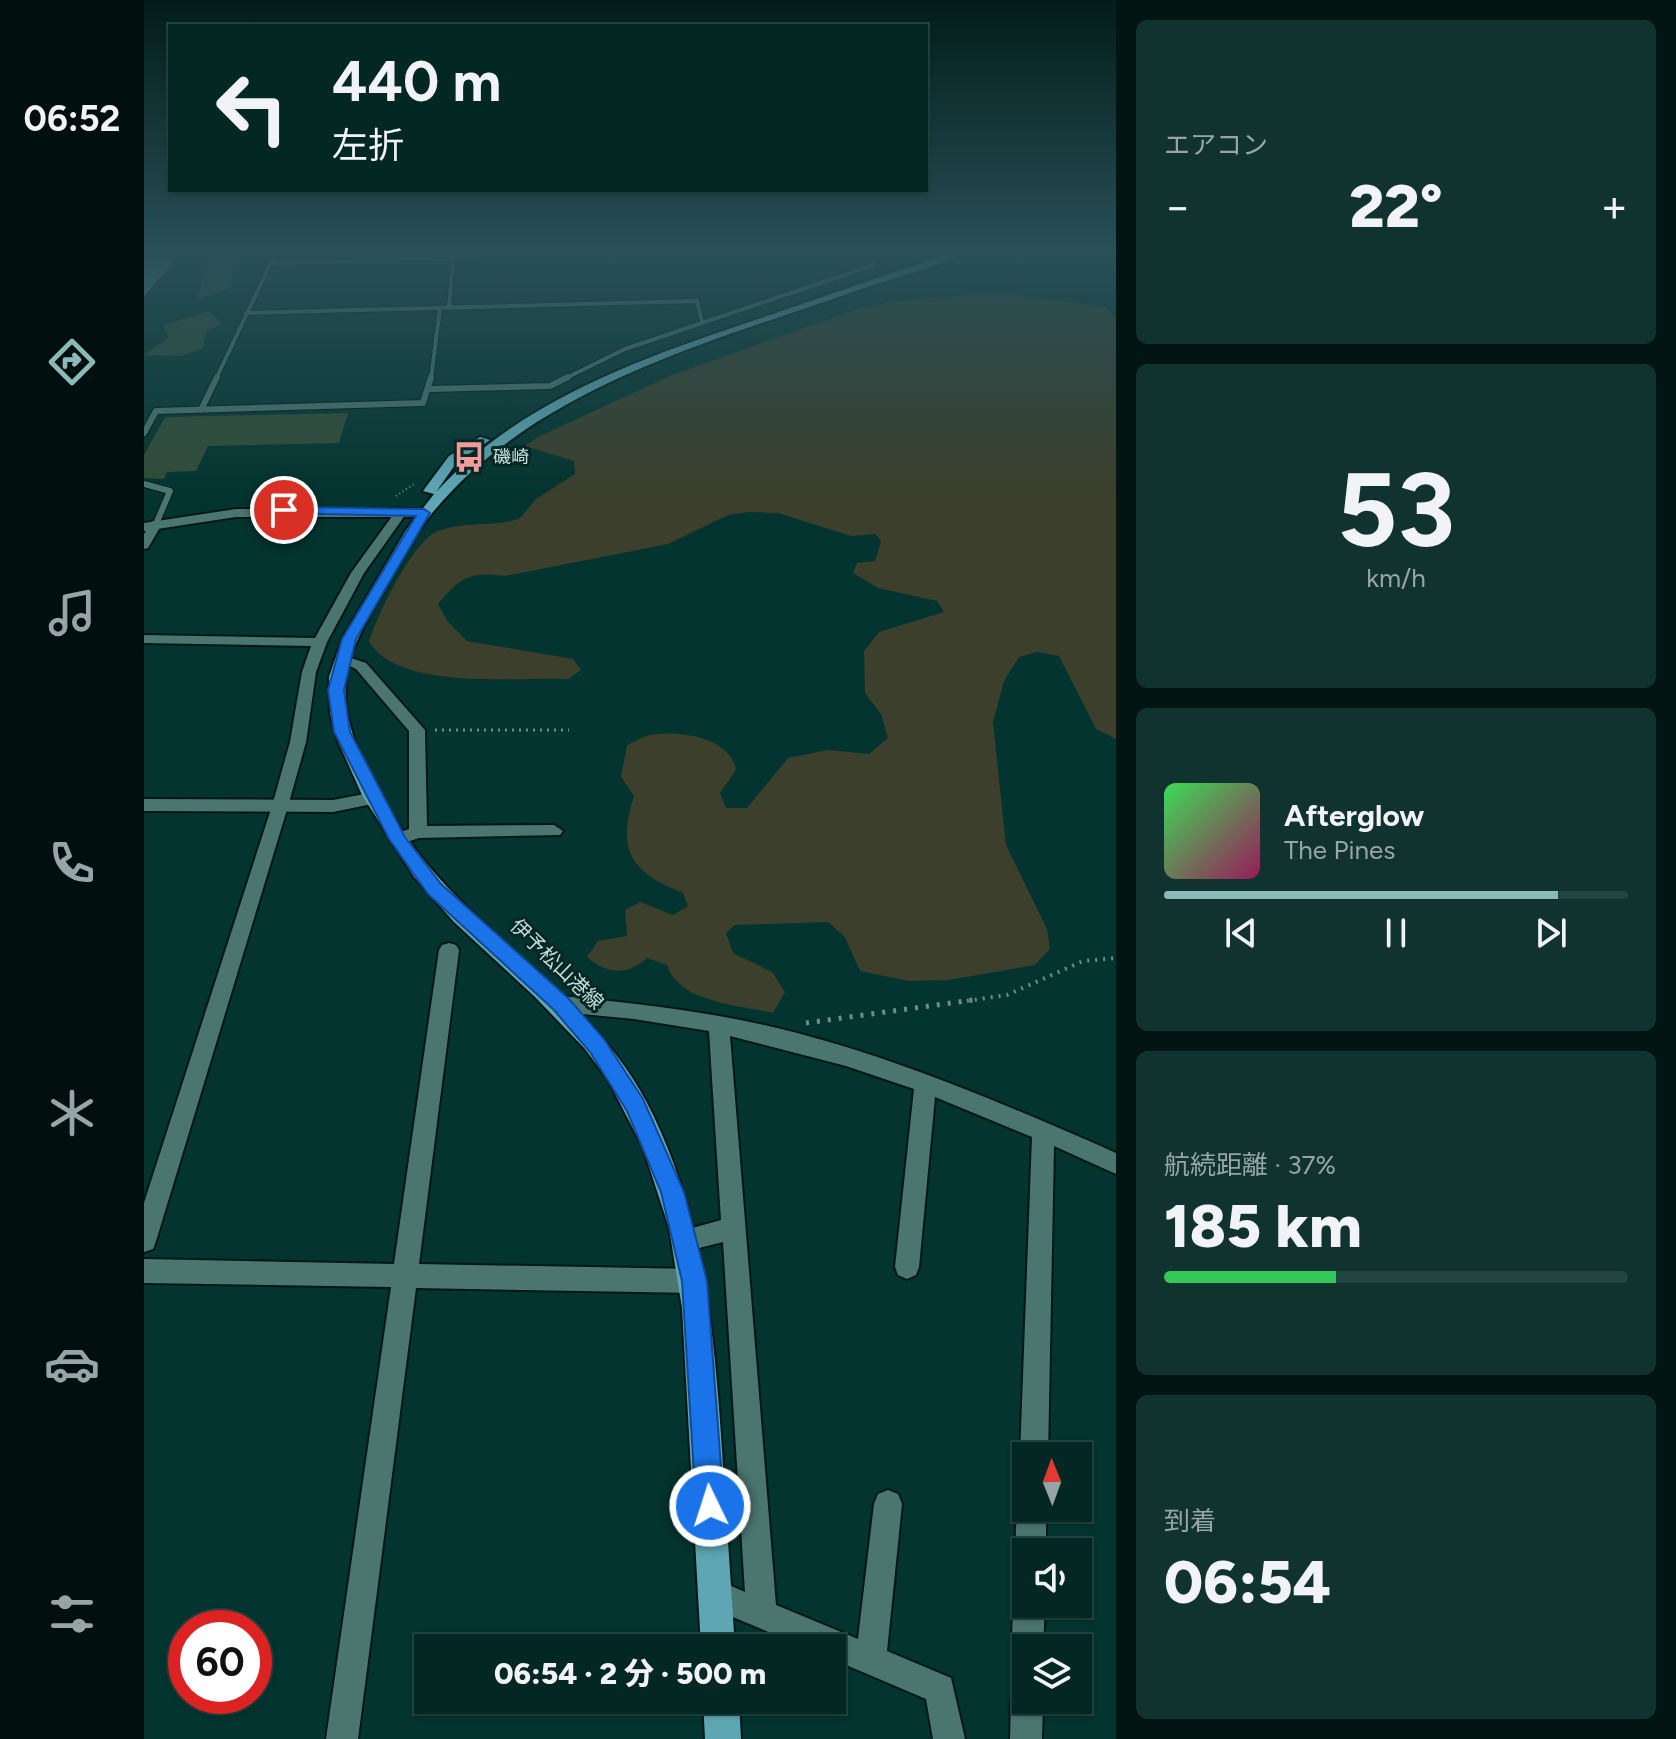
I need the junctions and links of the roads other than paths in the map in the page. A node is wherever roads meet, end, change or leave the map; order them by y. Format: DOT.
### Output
graph roads {
  1 [pos="238,331"];
  2 [pos="437,331"];
  3 [pos="676,331"];
  4 [pos="708,331"];
  5 [pos="731,331"];
  6 [pos="430,389"];
  7 [pos="201,410"];
  8 [pos="144,433"];
  9 [pos="144,484"];
  10 [pos="402,511"];
  11 [pos="424,513"];
  12 [pos="150,526"];
  13 [pos="144,545"];
  14 [pos="144,639"];
  15 [pos="320,642"];
  16 [pos="342,659"];
  17 [pos="375,798"];
  18 [pos="144,805"];
  19 [pos="280,806"];
  20 [pos="554,831"];
  21 [pos="418,832"];
  22 [pos="398,839"];
  23 [pos="449,950"];
  24 [pos="561,1004"];
  25 [pos="719,1024"];
  26 [pos="925,1084"];
  27 [pos="1043,1130"];
  28 [pos="1116,1164"];
  29 [pos="733,1228"];
  30 [pos="687,1240"];
  31 [pos="144,1241"];
  32 [pos="907,1267"];
  33 [pos="144,1271"];
  34 [pos="404,1276"];
  35 [pos="695,1281"];
  36 [pos="1034,1442"];
  37 [pos="888,1504"];
  38 [pos="715,1594"];
  39 [pos="762,1614"];
  40 [pos="717,1634"];
  41 [pos="871,1660"];
  42 [pos="722,1714"];
  43 [pos="1027,1714"];
  44 [pos="342,1739"];
  45 [pos="723,1739"];
  46 [pos="949,1739"];
  47 [pos="1026,1739"];
  1 -- 7 [label="lane"];
  2 -- 6 [label="lane"];
  3 -- 6 [label="lane"];
  4 -- 11 [label="main road, 伊予松山港線"];
  5 -- 11 [label="main road, 伊予松山港線"];
  6 -- 7 [label="lane"];
  7 -- 8 [label="lane"];
  9 -- 12 [label="lane"];
  10 -- 11 [label="street"];
  10 -- 12 [label="street"];
  10 -- 15 [label="street"];
  11 -- 16 [label="main road, 伊予松山港線"];
  12 -- 13 [label="street"];
  14 -- 15 [label="street"];
  15 -- 19 [label="street"];
  16 -- 17 [label="main road, 伊予松山港線"];
  16 -- 21 [label="street"];
  17 -- 19 [label="street"];
  17 -- 22 [label="main road, 伊予松山港線"];
  18 -- 19 [label="street"];
  19 -- 31 [label="street"];
  20 -- 21 [label="street"];
  21 -- 22 [label="street"];
  22 -- 24 [label="main road, 伊予松山港線"];
  23 -- 34 [label="street"];
  24 -- 25 [label="street"];
  24 -- 30 [label="main road, 伊予松山港線"];
  25 -- 26 [label="street"];
  25 -- 29 [label="street"];
  26 -- 27 [label="street"];
  26 -- 32 [label="street"];
  27 -- 28 [label="street"];
  27 -- 36 [label="street"];
  29 -- 30 [label="street"];
  29 -- 39 [label="street"];
  30 -- 35 [label="main road, 伊予松山港線"];
  33 -- 34 [label="street"];
  34 -- 35 [label="street"];
  34 -- 44 [label="street"];
  35 -- 38 [label="main road, 伊予松山港線"];
  37 -- 41 [label="street"];
  38 -- 39 [label="street"];
  38 -- 40 [label="main road, 伊予松山港線"];
  39 -- 41 [label="street"];
  41 -- 46 [label="street"];
  42 -- 45 [label="main road"];
  43 -- 47 [label="street"];
}
